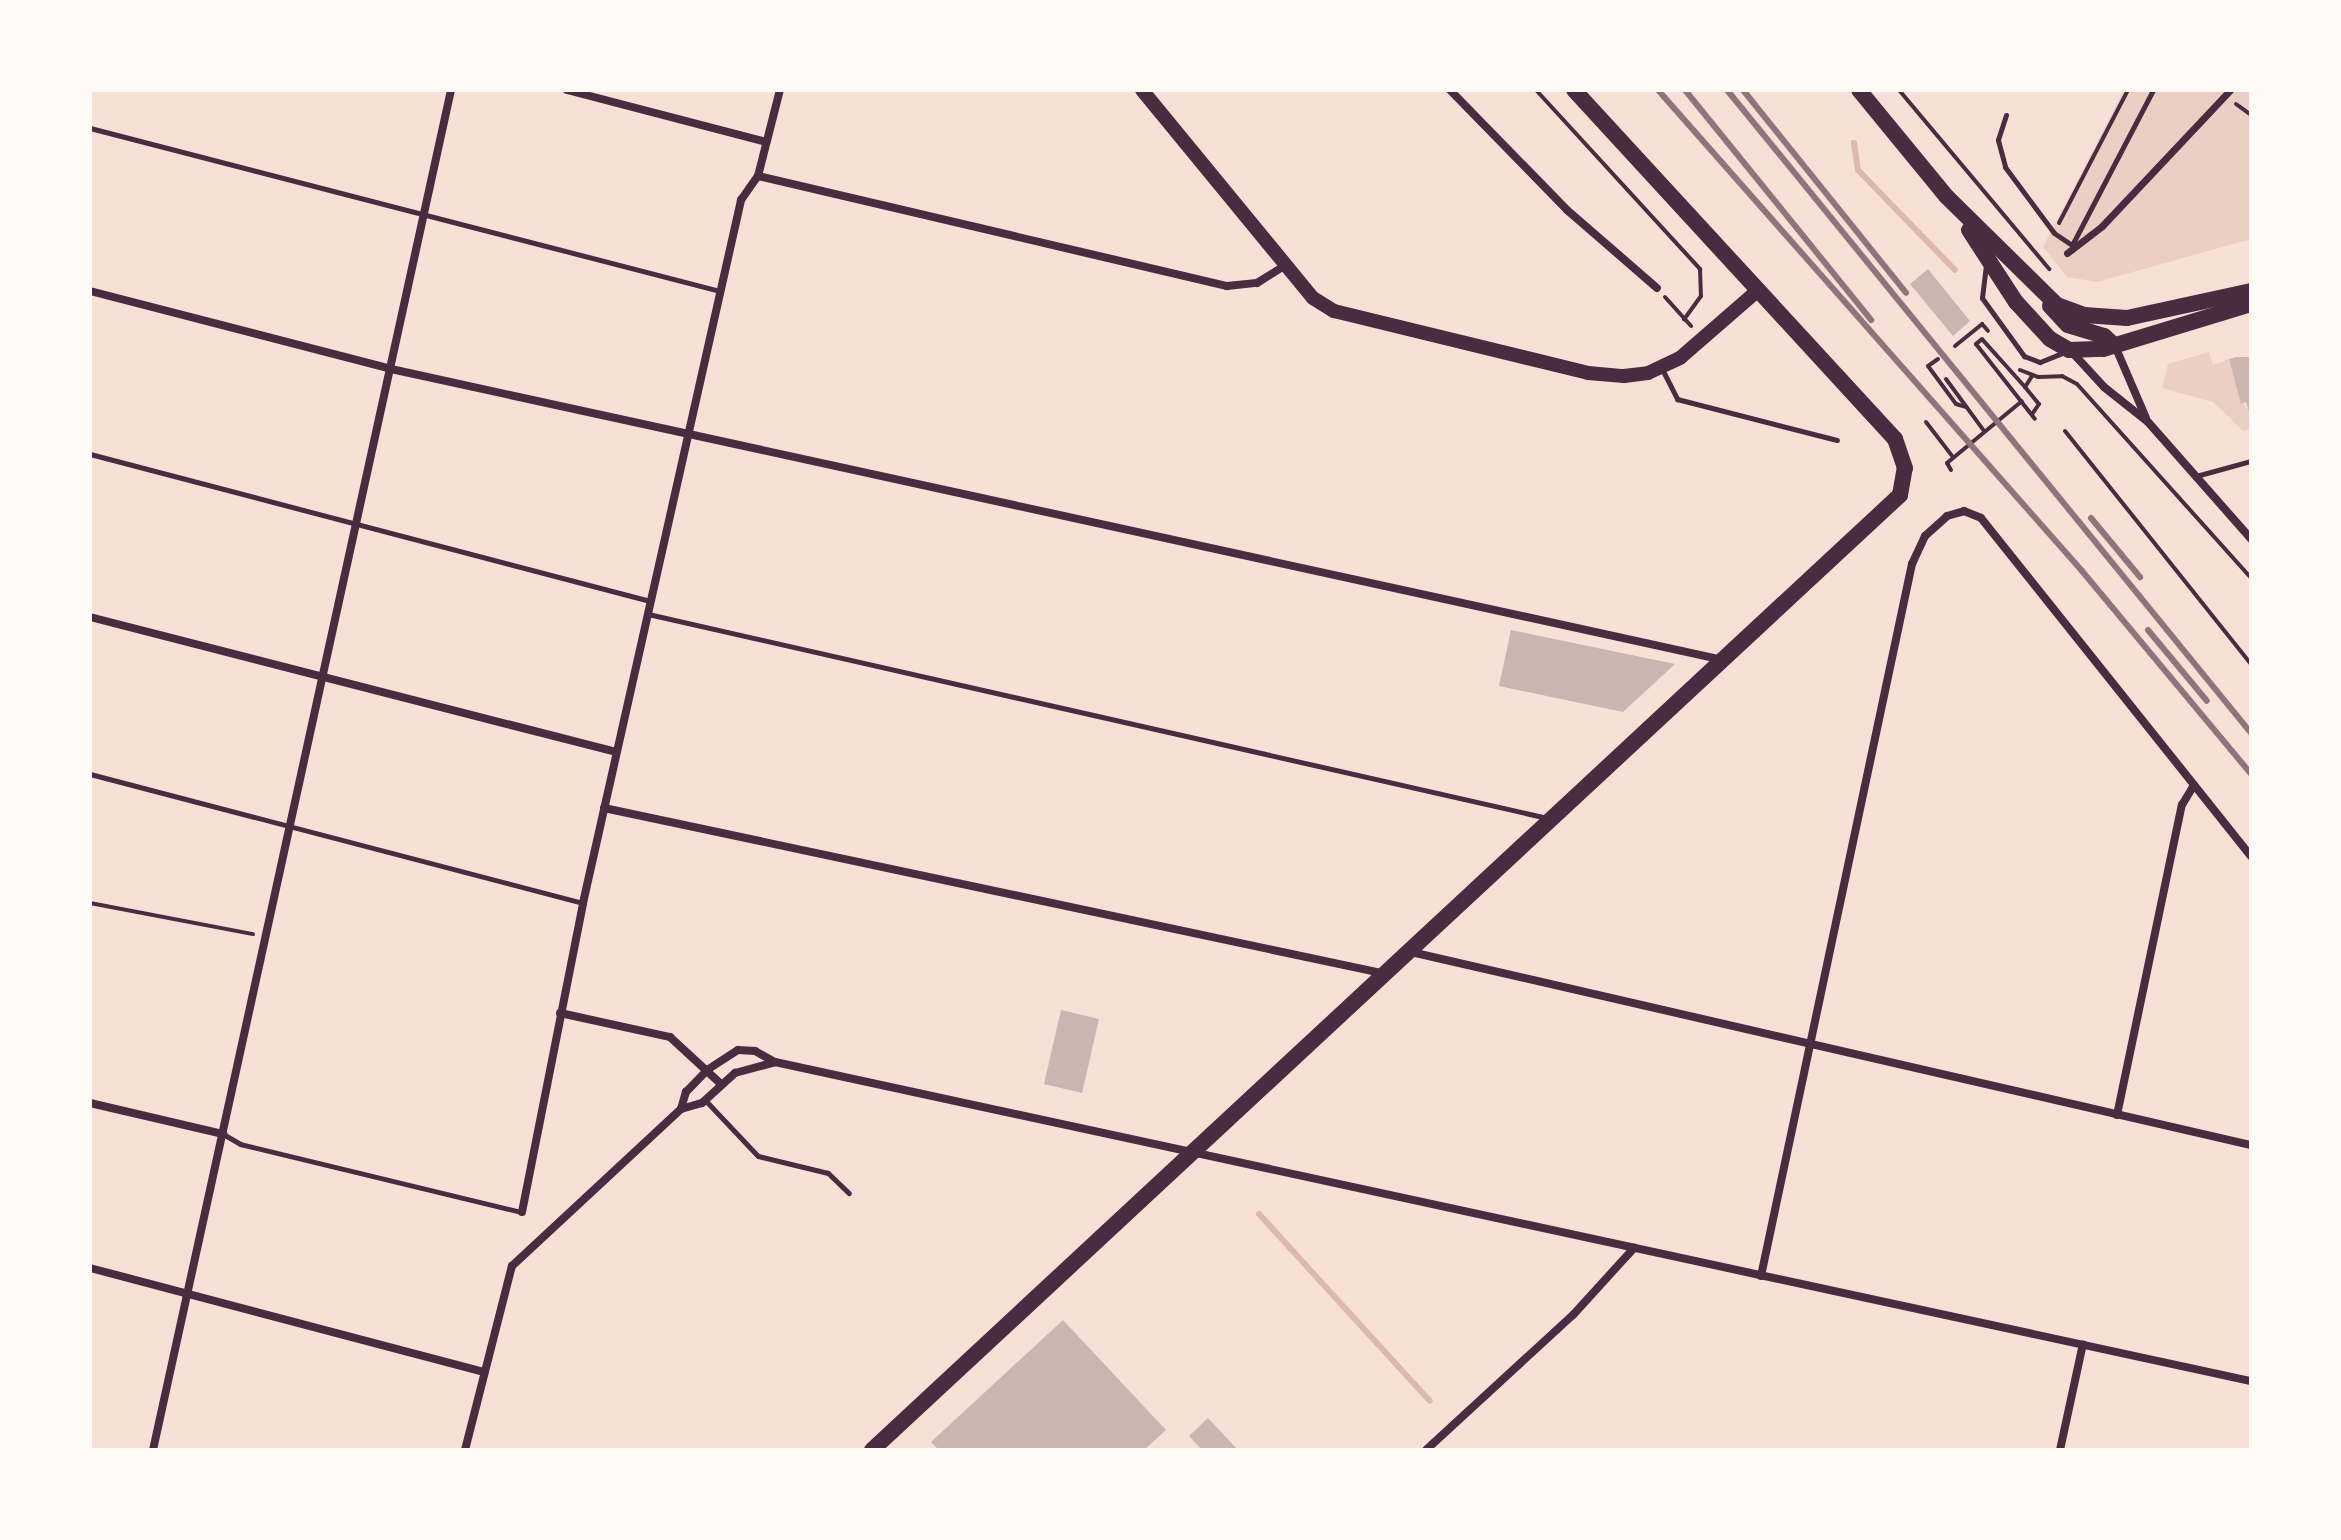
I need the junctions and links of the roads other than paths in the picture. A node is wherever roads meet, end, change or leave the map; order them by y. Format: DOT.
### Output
graph roads {
  1 [pos="451,90"];
  2 [pos="567,90"];
  3 [pos="780,90"];
  4 [pos="1142,90"];
  5 [pos="1450,90"];
  6 [pos="1574,90"];
  7 [pos="1859,90"];
  8 [pos="2153,90"];
  9 [pos="2230,90"];
  10 [pos="2006,115"];
  11 [pos="90,128"];
  12 [pos="766,142"];
  13 [pos="758,176"];
  14 [pos="1946,196"];
  15 [pos="424,219"];
  16 [pos="2067,253"];
  17 [pos="1987,259"];
  18 [pos="1286,265"];
  19 [pos="1657,288"];
  20 [pos="2034,288"];
  21 [pos="90,291"];
  22 [pos="721,291"];
  23 [pos="2251,291"];
  24 [pos="1756,292"];
  25 [pos="2251,304"];
  26 [pos="2115,346"];
  27 [pos="2069,350"];
  28 [pos="1661,368"];
  29 [pos="391,369"];
  30 [pos="2148,422"];
  31 [pos="688,431"];
  32 [pos="1837,440"];
  33 [pos="90,454"];
  34 [pos="2251,461"];
  35 [pos="2196,476"];
  36 [pos="358,525"];
  37 [pos="2251,539"];
  38 [pos="650,601"];
  39 [pos="647,614"];
  40 [pos="90,617"];
  41 [pos="1723,660"];
  42 [pos="325,678"];
  43 [pos="616,752"];
  44 [pos="90,774"];
  45 [pos="2194,785"];
  46 [pos="604,808"];
  47 [pos="1551,819"];
  48 [pos="290,822"];
  49 [pos="2251,856"];
  50 [pos="583,903"];
  51 [pos="1411,952"];
  52 [pos="1387,974"];
  53 [pos="560,1013"];
  54 [pos="1811,1047"];
  55 [pos="775,1062"];
  56 [pos="707,1070"];
  57 [pos="721,1084"];
  58 [pos="705,1100"];
  59 [pos="90,1103"];
  60 [pos="681,1109"];
  61 [pos="2117,1115"];
  62 [pos="223,1134"];
  63 [pos="2251,1145"];
  64 [pos="1192,1154"];
  65 [pos="849,1193"];
  66 [pos="522,1212"];
  67 [pos="1634,1248"];
  68 [pos="90,1268"];
  69 [pos="1761,1276"];
  70 [pos="185,1294"];
  71 [pos="2083,1344"];
  72 [pos="483,1372"];
  73 [pos="2251,1381"];
  74 [pos="153,1450"];
  75 [pos="465,1450"];
  76 [pos="872,1450"];
  77 [pos="1426,1450"];
  78 [pos="2060,1450"];
  1 -- 15 [label="street"];
  2 -- 12 [label="street"];
  3 -- 12 [label="street"];
  4 -- 18 [label="street"];
  5 -- 19 [label="street"];
  6 -- 24 [label="main road"];
  7 -- 14 [label="main road"];
  8 -- 10 [label="lane"];
  9 -- 16 [label="street"];
  11 -- 15 [label="lane"];
  12 -- 13 [label="street"];
  13 -- 18 [label="street"];
  13 -- 22 [label="street"];
  14 -- 17 [label="main road"];
  14 -- 20 [label="main road"];
  15 -- 22 [label="lane"];
  15 -- 29 [label="street"];
  17 -- 27 [label="main road"];
  17 -- 27 [label="lane"];
  18 -- 28 [label="street"];
  20 -- 23 [label="main road"];
  20 -- 26 [label="main road"];
  21 -- 29 [label="street"];
  22 -- 31 [label="street"];
  24 -- 28 [label="street"];
  24 -- 41 [label="main road"];
  25 -- 26 [label="main road"];
  26 -- 27 [label="main road"];
  26 -- 30 [label="street"];
  27 -- 30 [label="street"];
  28 -- 32 [label="lane"];
  29 -- 31 [label="street"];
  29 -- 36 [label="street"];
  30 -- 35 [label="street"];
  31 -- 38 [label="street"];
  31 -- 41 [label="street"];
  33 -- 36 [label="lane"];
  34 -- 35 [label="lane"];
  35 -- 37 [label="street"];
  36 -- 38 [label="lane"];
  36 -- 42 [label="street"];
  38 -- 39 [label="street"];
  39 -- 43 [label="street"];
  39 -- 47 [label="lane"];
  40 -- 42 [label="street"];
  41 -- 47 [label="main road"];
  42 -- 43 [label="street"];
  42 -- 48 [label="street"];
  43 -- 46 [label="street"];
  44 -- 48 [label="lane"];
  45 -- 49 [label="street"];
  45 -- 54 [label="street"];
  45 -- 61 [label="street"];
  46 -- 50 [label="street"];
  46 -- 52 [label="street"];
  47 -- 51 [label="main road"];
  48 -- 50 [label="lane"];
  48 -- 62 [label="street"];
  50 -- 53 [label="street"];
  51 -- 52 [label="main road"];
  51 -- 54 [label="street"];
  52 -- 64 [label="main road"];
  53 -- 56 [label="street"];
  53 -- 66 [label="street"];
  54 -- 61 [label="street"];
  54 -- 69 [label="street"];
  55 -- 56 [label="street"];
  55 -- 57 [label="street"];
  55 -- 64 [label="street"];
  56 -- 57 [label="street"];
  56 -- 60 [label="street"];
  57 -- 58 [label="street"];
  58 -- 60 [label="street"];
  58 -- 65 [label="lane"];
  59 -- 62 [label="street"];
  60 -- 72 [label="street"];
  61 -- 63 [label="street"];
  62 -- 66 [label="lane"];
  62 -- 70 [label="street"];
  64 -- 67 [label="street"];
  64 -- 76 [label="main road"];
  67 -- 69 [label="street"];
  67 -- 77 [label="street"];
  68 -- 70 [label="street"];
  69 -- 71 [label="street"];
  70 -- 72 [label="street"];
  70 -- 74 [label="street"];
  71 -- 73 [label="street"];
  71 -- 78 [label="street"];
  72 -- 75 [label="street"];
}
